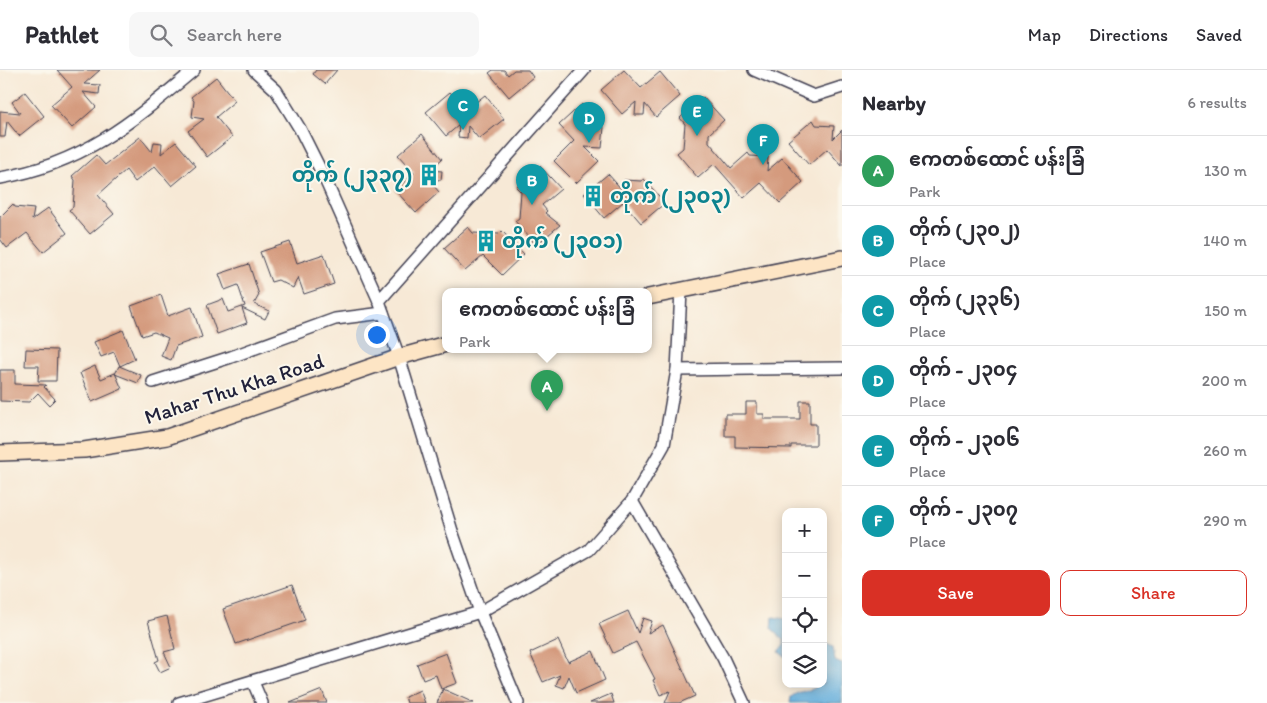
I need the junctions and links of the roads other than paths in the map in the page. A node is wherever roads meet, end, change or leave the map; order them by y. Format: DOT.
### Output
graph roads {
  1 [pos="194,70"];
  2 [pos="254,70"];
  3 [pos="584,70"];
  4 [pos="754,70"];
  5 [pos="842,87"];
  6 [pos="0,178"];
  7 [pos="842,258"];
  8 [pos="681,291"];
  9 [pos="652,296"];
  10 [pos="379,301"];
  11 [pos="383,313"];
  12 [pos="442,345"];
  13 [pos="399,357"];
  14 [pos="842,368"];
  15 [pos="676,370"];
  16 [pos="153,382"];
  17 [pos="0,453"];
  18 [pos="632,501"];
  19 [pos="480,612"];
  20 [pos="253,682"];
  21 [pos="179,703"];
  22 [pos="262,703"];
  23 [pos="518,703"];
  24 [pos="744,703"];
  1 -- 6 [label="street"];
  2 -- 10 [label="street"];
  3 -- 10 [label="street"];
  4 -- 5 [label="street"];
  7 -- 8 [label="main road"];
  8 -- 9 [label="main road"];
  8 -- 15 [label="street"];
  10 -- 11 [label="street"];
  11 -- 13 [label="street"];
  11 -- 16 [label="street"];
  12 -- 13 [label="main road, Mahar Thu Kha Road"];
  13 -- 17 [label="main road, Mahar Thu Kha Road"];
  13 -- 19 [label="street"];
  14 -- 15 [label="street"];
  15 -- 18 [label="street"];
  18 -- 19 [label="street"];
  18 -- 24 [label="street"];
  19 -- 20 [label="street"];
  19 -- 23 [label="street"];
  20 -- 21 [label="street"];
  20 -- 22 [label="street"];
}
